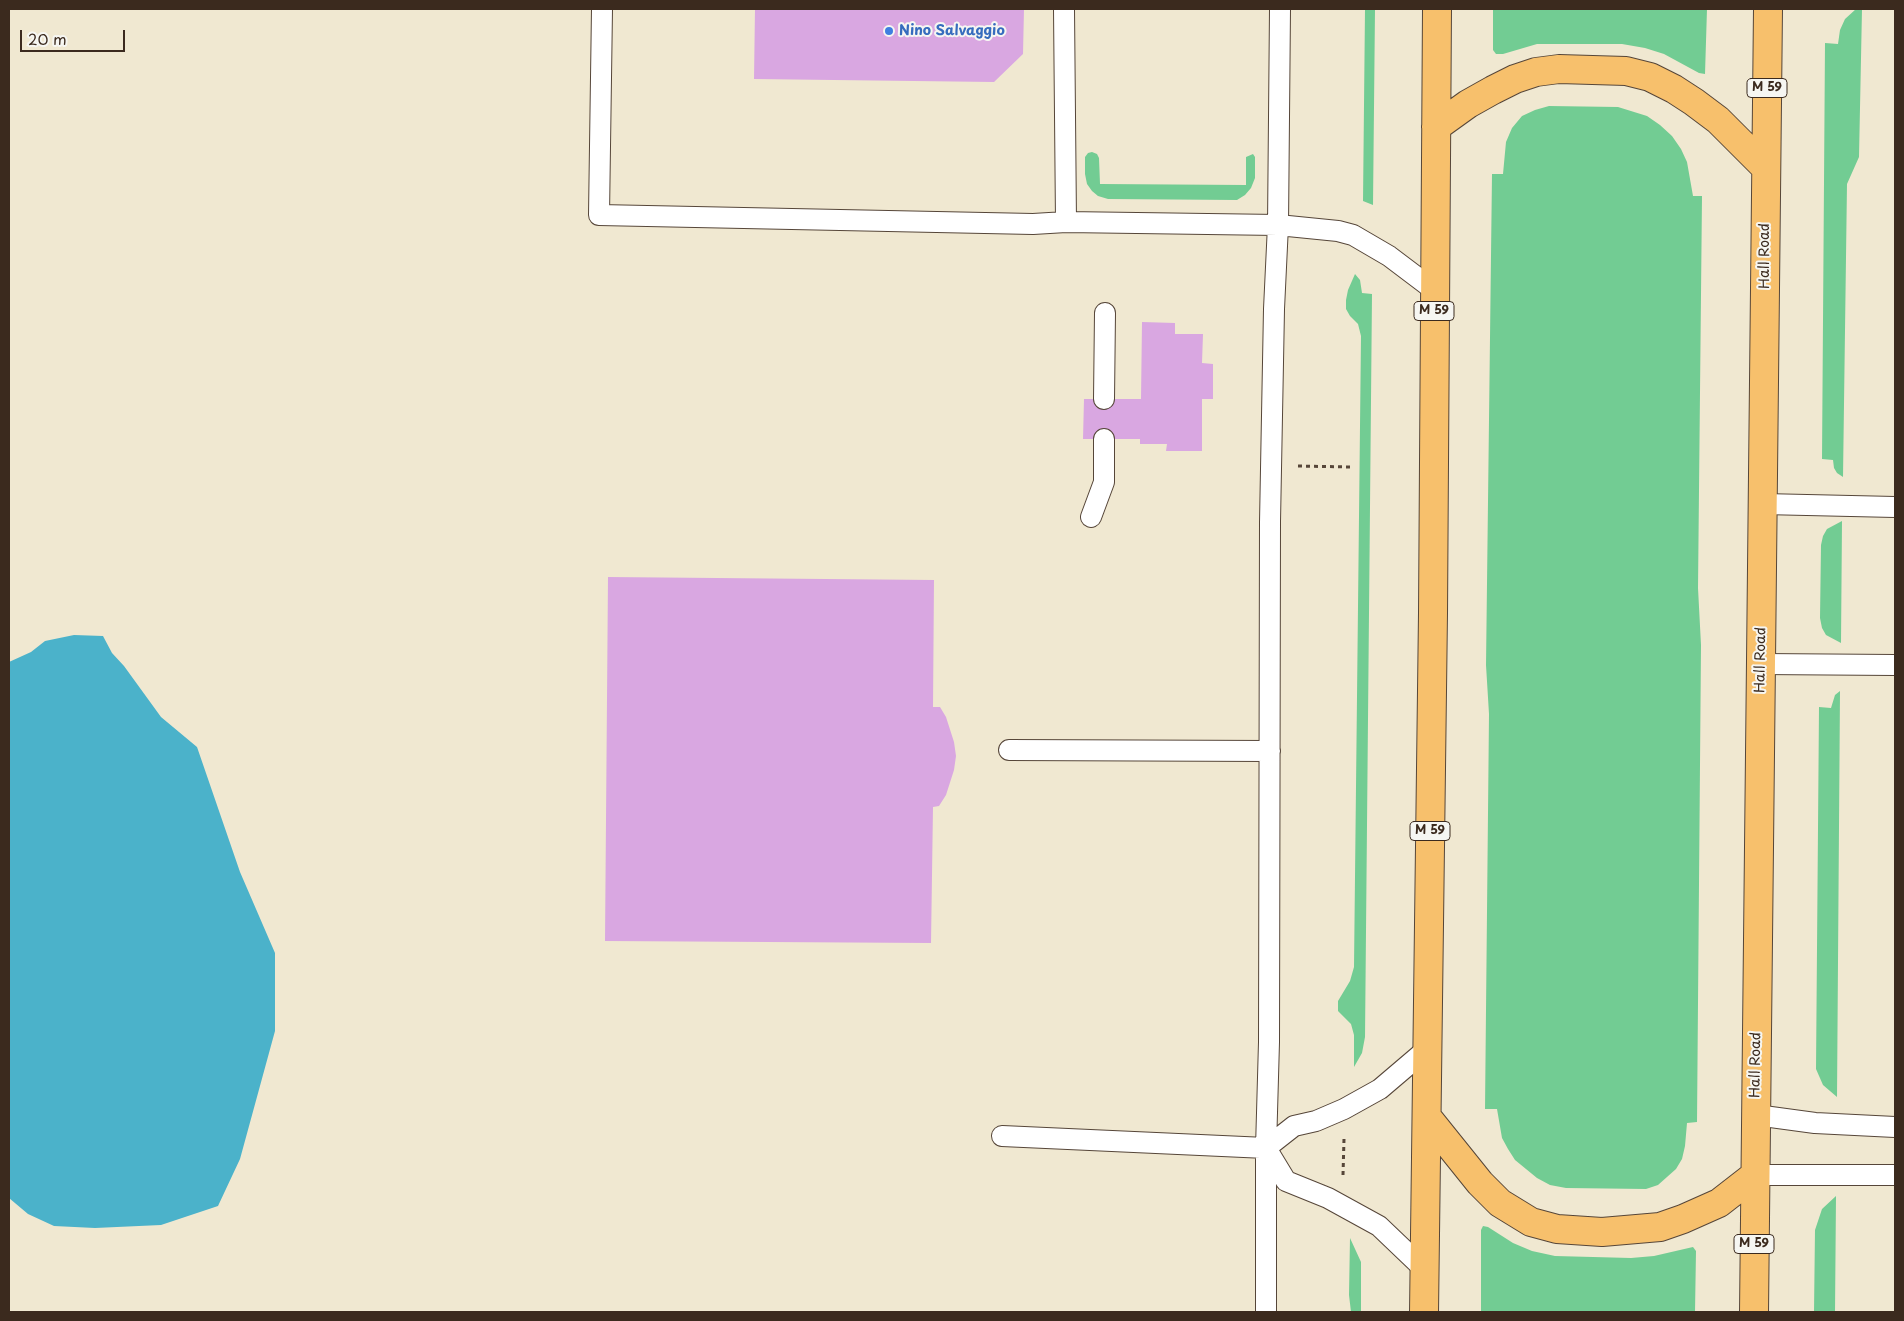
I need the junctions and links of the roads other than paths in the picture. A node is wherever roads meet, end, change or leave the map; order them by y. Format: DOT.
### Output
graph roads {
  1 [pos="602,9"];
  2 [pos="1064,9"];
  3 [pos="1280,9"];
  4 [pos="1437,9"];
  5 [pos="1768,9"];
  6 [pos="1436,127"];
  7 [pos="1766,168"];
  8 [pos="1066,222"];
  9 [pos="1278,225"];
  10 [pos="1434,290"];
  11 [pos="1104,313"];
  12 [pos="1104,399"];
  13 [pos="1104,439"];
  14 [pos="1763,504"];
  15 [pos="1895,507"];
  16 [pos="1091,518"];
  17 [pos="1761,664"];
  18 [pos="1895,665"];
  19 [pos="1009,750"];
  20 [pos="1270,751"];
  21 [pos="1427,1049"];
  22 [pos="1756,1115"];
  23 [pos="1426,1117"];
  24 [pos="1895,1127"];
  25 [pos="1002,1136"];
  26 [pos="1266,1148"];
  27 [pos="1755,1175"];
  28 [pos="1895,1175"];
  29 [pos="1424,1269"];
  30 [pos="1266,1312"];
  31 [pos="1424,1312"];
  32 [pos="1754,1312"];
  1 -- 8 [label="lane"];
  2 -- 8 [label="lane"];
  3 -- 9 [label="lane"];
  4 -- 6 [label="highway, M 59"];
  5 -- 7 [label="highway, Hall Road / M 59"];
  6 -- 7 [label="highway"];
  6 -- 10 [label="highway, M 59"];
  7 -- 14 [label="highway, Hall Road / M 59"];
  8 -- 9 [label="lane"];
  9 -- 10 [label="lane"];
  9 -- 20 [label="lane"];
  10 -- 21 [label="highway, M 59"];
  11 -- 12 [label="lane"];
  13 -- 16 [label="lane"];
  14 -- 15 [label="lane"];
  14 -- 17 [label="highway, Hall Road / M 59"];
  17 -- 18 [label="lane"];
  17 -- 22 [label="highway, Hall Road / M 59"];
  19 -- 20 [label="lane"];
  20 -- 26 [label="lane"];
  21 -- 23 [label="highway, M 59"];
  21 -- 26 [label="lane"];
  22 -- 24 [label="lane"];
  22 -- 27 [label="highway, Hall Road / M 59"];
  23 -- 27 [label="highway"];
  23 -- 29 [label="highway, M 59"];
  25 -- 26 [label="lane"];
  26 -- 29 [label="lane"];
  26 -- 30 [label="lane"];
  27 -- 28 [label="lane"];
  27 -- 32 [label="highway, Hall Road / M 59"];
  29 -- 31 [label="highway, M 59"];
}
